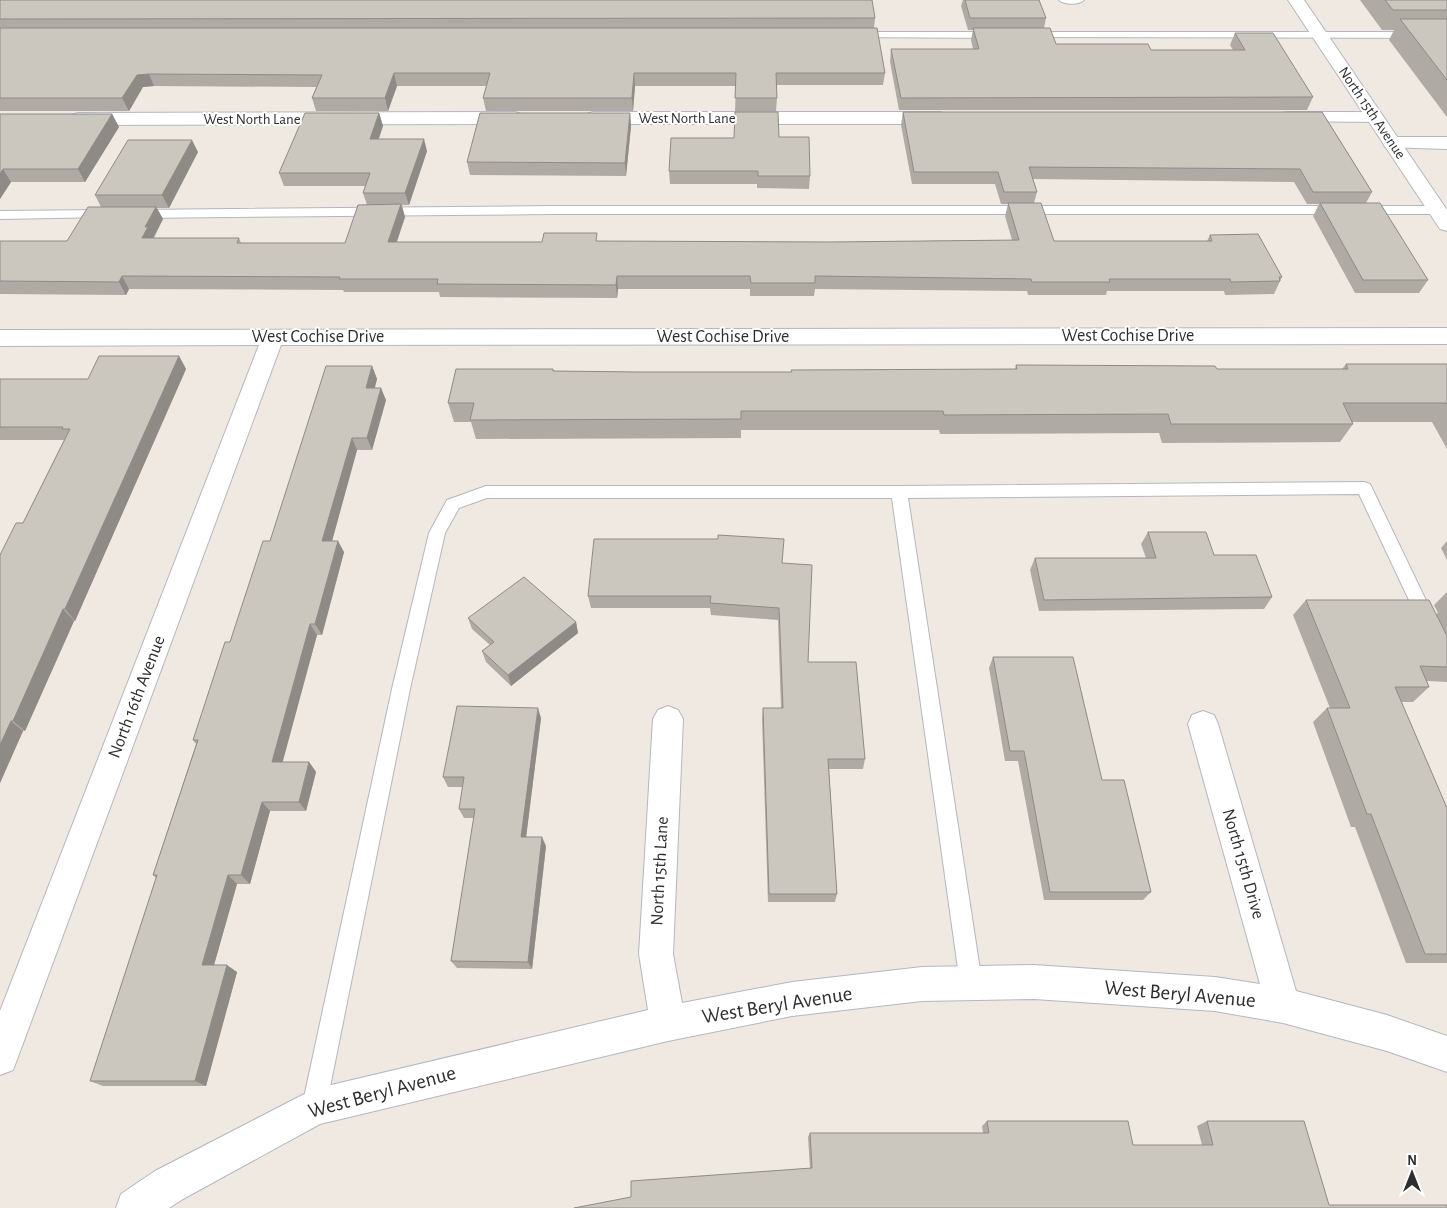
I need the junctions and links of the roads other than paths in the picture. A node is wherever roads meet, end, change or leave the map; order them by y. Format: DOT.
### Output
graph roads {
  1 [pos="1064,0"];
  2 [pos="1079,0"];
  3 [pos="1296,0"];
  4 [pos="843,35"];
  5 [pos="1447,35"];
  6 [pos="1320,36"];
  7 [pos="1374,116"];
  8 [pos="1273,117"];
  9 [pos="533,118"];
  10 [pos="573,118"];
  11 [pos="953,118"];
  12 [pos="58,119"];
  13 [pos="1447,142"];
  14 [pos="1392,143"];
  15 [pos="0,215"];
  16 [pos="1442,218"];
  17 [pos="1447,336"];
  18 [pos="274,337"];
  19 [pos="0,338"];
  20 [pos="899,492"];
  21 [pos="1447,663"];
  22 [pos="668,719"];
  23 [pos="1203,724"];
  24 [pos="971,983"];
  25 [pos="1283,1005"];
  26 [pos="668,1023"];
  27 [pos="1447,1054"];
  28 [pos="0,1057"];
  29 [pos="314,1107"];
  30 [pos="135,1208"];
  1 -- 2 [label="lane"];
  3 -- 6 [label="street, North 15th Avenue"];
  4 -- 6 [label="lane"];
  5 -- 6 [label="lane"];
  6 -- 7 [label="street, North 15th Avenue"];
  7 -- 8 [label="street"];
  7 -- 14 [label="street, North 15th Avenue"];
  9 -- 12 [label="street, West North Lane"];
  10 -- 11 [label="street, West North Lane"];
  13 -- 14 [label="street"];
  14 -- 16 [label="street, North 15th Avenue"];
  15 -- 16 [label="lane"];
  17 -- 18 [label="street, West Cochise Drive"];
  18 -- 19 [label="street, West Cochise Drive"];
  18 -- 28 [label="street, North 16th Avenue"];
  20 -- 21 [label="lane"];
  20 -- 24 [label="lane"];
  20 -- 29 [label="lane"];
  22 -- 26 [label="street, North 15th Lane"];
  23 -- 25 [label="street, North 15th Drive"];
  24 -- 25 [label="street, West Beryl Avenue"];
  24 -- 26 [label="street, West Beryl Avenue"];
  25 -- 27 [label="street, West Beryl Avenue"];
  26 -- 29 [label="street, West Beryl Avenue"];
  29 -- 30 [label="street, West Beryl Avenue"];
}
